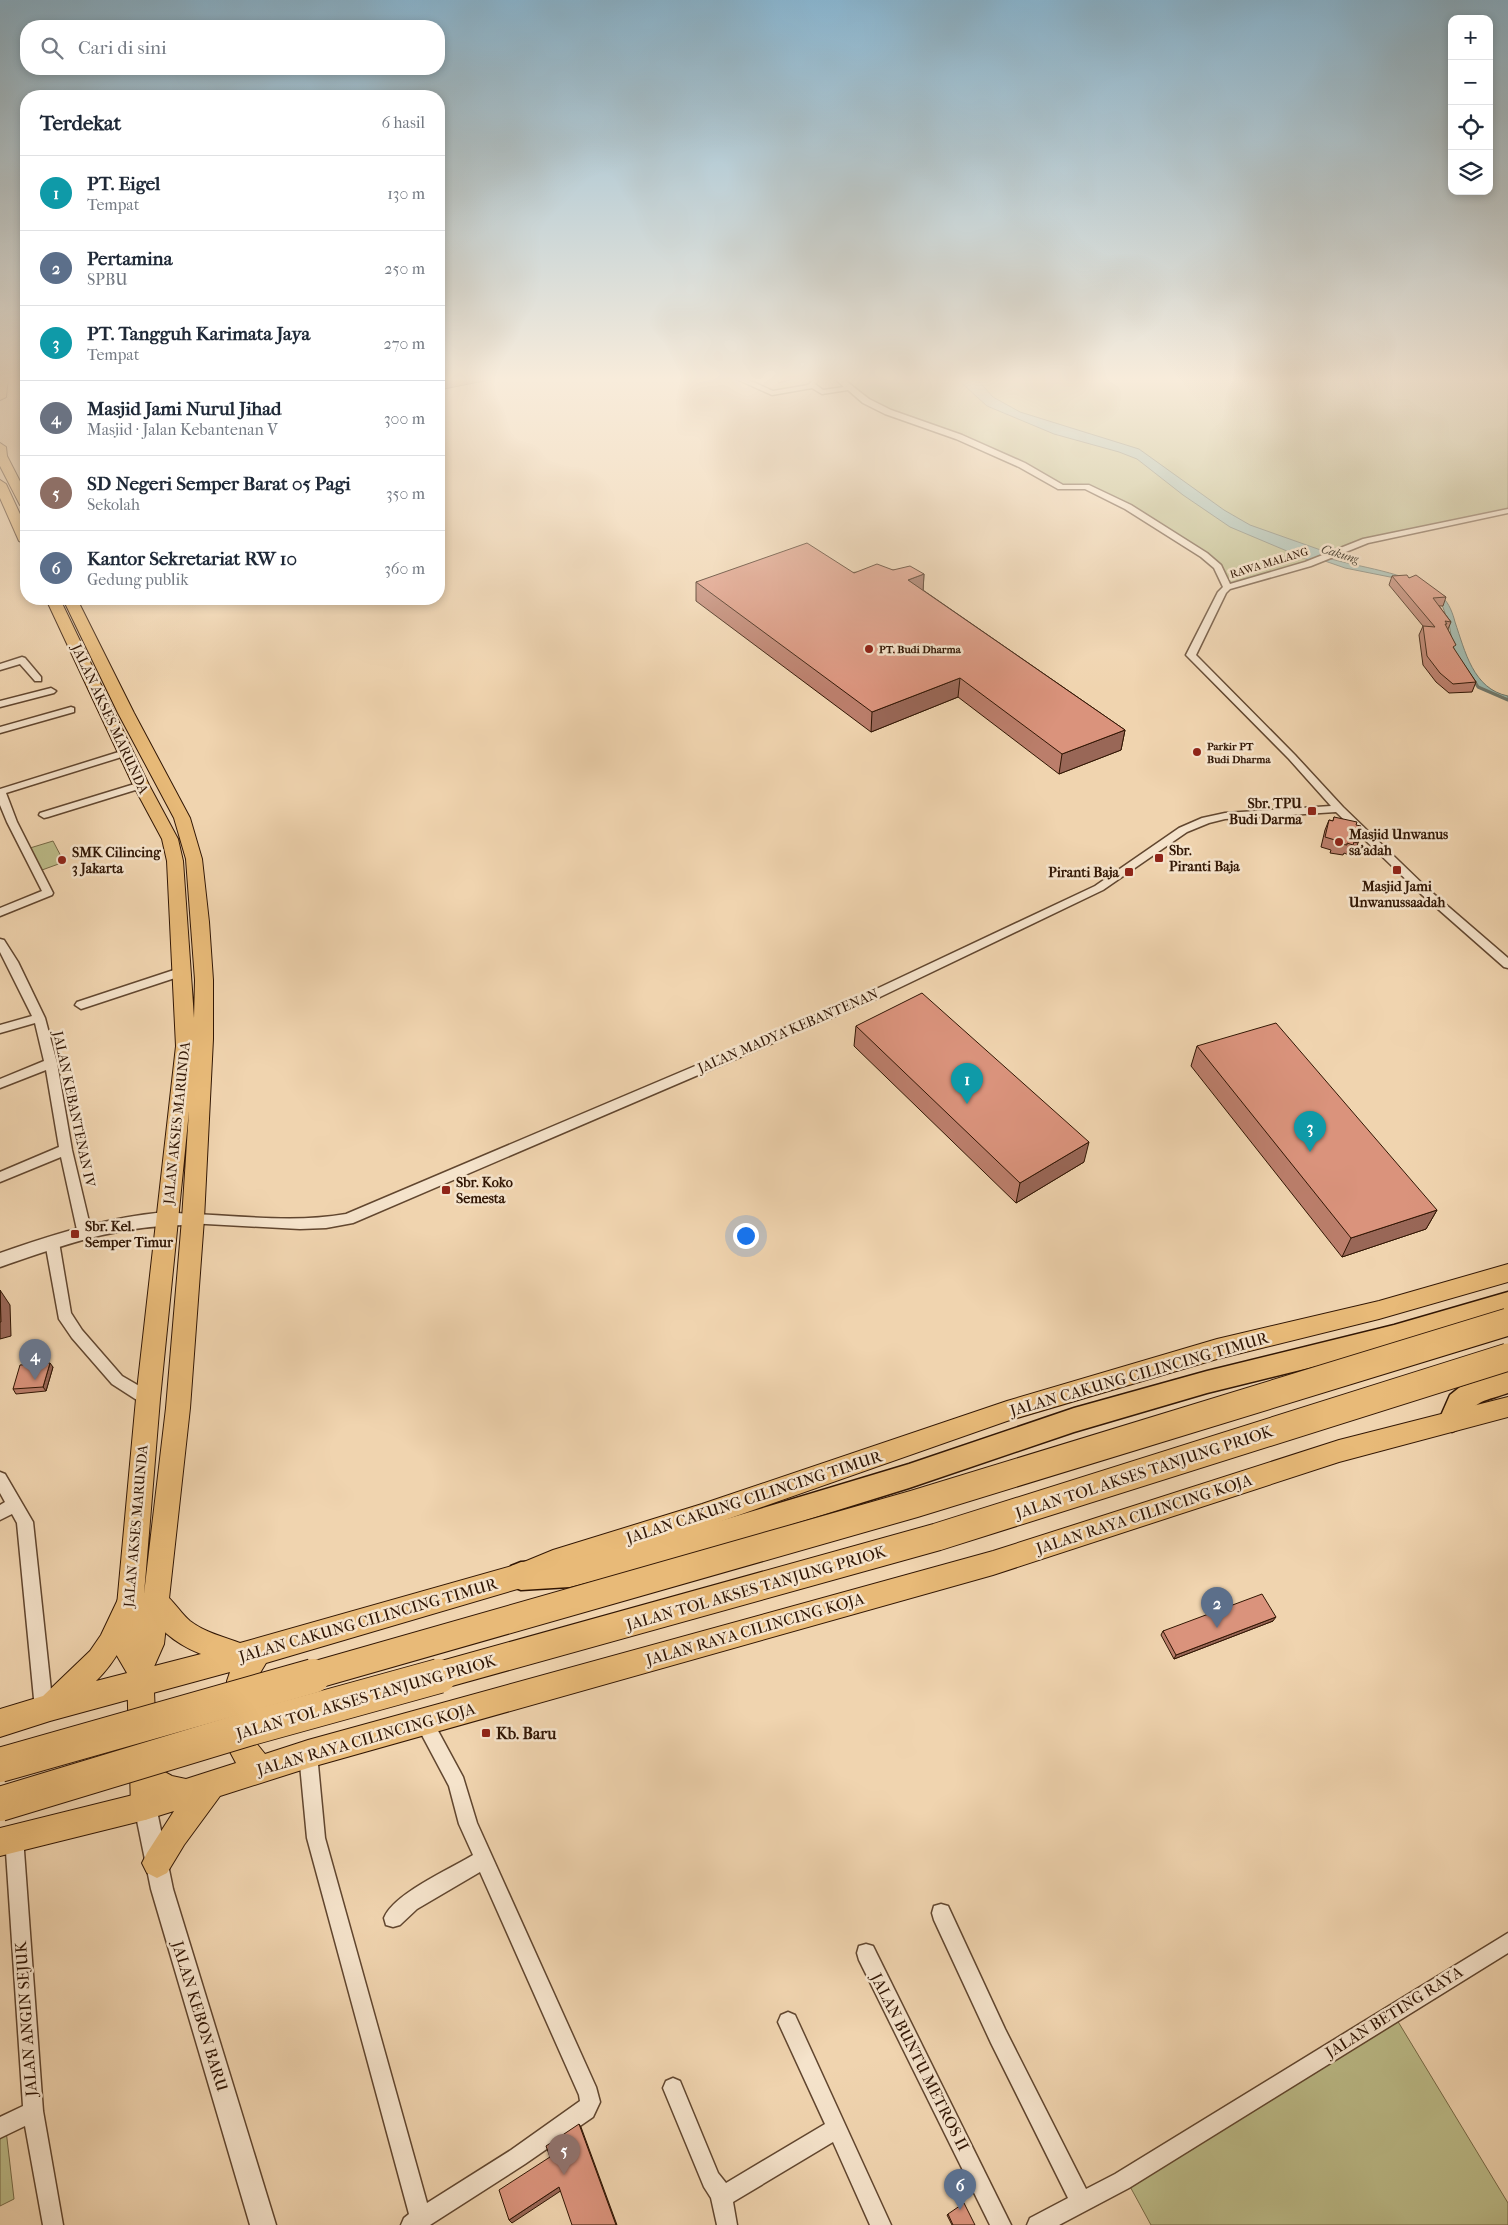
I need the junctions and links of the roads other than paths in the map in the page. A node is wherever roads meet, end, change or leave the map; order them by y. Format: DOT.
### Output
graph roads {
  1 [pos="14,482"];
  2 [pos="1051,482"];
  3 [pos="0,484"];
  4 [pos="20,493"];
  5 [pos="1508,511"];
  6 [pos="20,528"];
  7 [pos="1227,588"];
  8 [pos="56,605"];
  9 [pos="73,605"];
  10 [pos="0,667"];
  11 [pos="38,679"];
  12 [pos="51,691"];
  13 [pos="0,704"];
  14 [pos="71,710"];
  15 [pos="0,730"];
  16 [pos="126,754"];
  17 [pos="141,785"];
  18 [pos="0,792"];
  19 [pos="1339,809"];
  20 [pos="44,816"];
  21 [pos="12,822"];
  22 [pos="0,826"];
  23 [pos="0,912"];
  24 [pos="0,943"];
  25 [pos="6,964"];
  26 [pos="1508,964"];
  27 [pos="183,971"];
  28 [pos="81,1005"];
  29 [pos="39,1018"];
  30 [pos="0,1029"];
  31 [pos="51,1063"];
  32 [pos="0,1084"];
  33 [pos="66,1150"];
  34 [pos="0,1177"];
  35 [pos="167,1218"];
  36 [pos="193,1219"];
  37 [pos="84,1230"];
  38 [pos="52,1242"];
  39 [pos="0,1260"];
  40 [pos="1508,1273"];
  41 [pos="1508,1302"];
  42 [pos="1508,1322"];
  43 [pos="1508,1357"];
  44 [pos="1505,1392"];
  45 [pos="148,1398"];
  46 [pos="1452,1420"];
  47 [pos="0,1479"];
  48 [pos="15,1504"];
  49 [pos="0,1513"];
  50 [pos="521,1576"];
  51 [pos="156,1602"];
  52 [pos="129,1604"];
  53 [pos="248,1654"];
  54 [pos="140,1676"];
  55 [pos="47,1708"];
  56 [pos="424,1722"];
  57 [pos="0,1723"];
  58 [pos="308,1754"];
  59 [pos="0,1765"];
  60 [pos="260,1769"];
  61 [pos="143,1774"];
  62 [pos="211,1785"];
  63 [pos="184,1792"];
  64 [pos="0,1804"];
  65 [pos="145,1806"];
  66 [pos="7,1840"];
  67 [pos="484,1859"];
  68 [pos="157,1862"];
  69 [pos="941,1913"];
  70 [pos="393,1918"];
  71 [pos="1508,1942"];
  72 [pos="866,1953"];
  73 [pos="788,2022"];
  74 [pos="673,2088"];
  75 [pos="33,2111"];
  76 [pos="0,2128"];
  77 [pos="836,2129"];
  78 [pos="722,2198"];
  79 [pos="1082,2203"];
  80 [pos="416,2222"];
  81 [pos="53,2225"];
  82 [pos="263,2225"];
  83 [pos="727,2225"];
  84 [pos="881,2225"];
  85 [pos="1002,2225"];
  86 [pos="1037,2225"];
  1 -- 4 [label="main road"];
  2 -- 7 [label="street"];
  3 -- 6 [label="main road"];
  5 -- 7 [label="street, RAWA MALANG"];
  7 -- 19 [label="street, RAWA MALANG"];
  8 -- 16 [label="main road, JALAN AKSES MARUNDA"];
  9 -- 36 [label="main road, JALAN AKSES MARUNDA"];
  10 -- 11 [label="street"];
  12 -- 13 [label="street"];
  14 -- 15 [label="street"];
  16 -- 17 [label="main road, JALAN AKSES MARUNDA"];
  16 -- 18 [label="street"];
  17 -- 20 [label="street"];
  17 -- 27 [label="main road, JALAN AKSES MARUNDA"];
  18 -- 21 [label="street"];
  19 -- 26 [label="street"];
  19 -- 36 [label="street, JALAN MADYA KEBANTENAN"];
  21 -- 22 [label="street"];
  21 -- 23 [label="street"];
  24 -- 25 [label="street, JALAN KEBANTENAN IV"];
  25 -- 29 [label="street, JALAN KEBANTENAN IV"];
  27 -- 28 [label="street"];
  27 -- 35 [label="main road, JALAN AKSES MARUNDA"];
  29 -- 30 [label="street"];
  29 -- 31 [label="street, JALAN KEBANTENAN IV"];
  31 -- 32 [label="street"];
  31 -- 33 [label="street, JALAN KEBANTENAN IV"];
  33 -- 34 [label="street"];
  33 -- 37 [label="street, JALAN KEBANTENAN IV"];
  35 -- 36 [label="street, JALAN MADYA KEBANTENAN"];
  35 -- 37 [label="street, JALAN MADYA KEBANTENAN"];
  35 -- 45 [label="main road, JALAN AKSES MARUNDA"];
  36 -- 51 [label="main road, JALAN AKSES MARUNDA"];
  37 -- 38 [label="street, JALAN MADYA KEBANTENAN"];
  38 -- 39 [label="street, JALAN MADYA KEBANTENAN"];
  38 -- 45 [label="street"];
  40 -- 50 [label="main road, JALAN CAKUNG CILINCING TIMUR"];
  41 -- 50 [label="highway"];
  42 -- 59 [label="highway, bridge"];
  43 -- 64 [label="highway, JALAN TOL AKSES TANJUNG PRIOK, bridge"];
  44 -- 46 [label="highway"];
  45 -- 52 [label="main road, JALAN AKSES MARUNDA"];
  46 -- 56 [label="main road, JALAN RAYA CILINCING KOJA"];
  47 -- 48 [label="street"];
  48 -- 49 [label="street"];
  48 -- 55 [label="street"];
  50 -- 53 [label="main road, JALAN CAKUNG CILINCING TIMUR"];
  51 -- 53 [label="main road"];
  51 -- 54 [label="main road, JALAN AKSES MARUNDA"];
  52 -- 54 [label="main road, JALAN AKSES MARUNDA"];
  52 -- 55 [label="main road"];
  53 -- 54 [label="main road, JALAN CAKUNG CILINCING TIMUR"];
  53 -- 60 [label="main road"];
  54 -- 55 [label="main road, JALAN CAKUNG CILINCING TIMUR"];
  54 -- 61 [label="main road, JALAN AKSES MARUNDA"];
  55 -- 57 [label="main road, JALAN CAKUNG CILINCING TIMUR"];
  56 -- 58 [label="main road, JALAN RAYA CILINCING KOJA"];
  56 -- 67 [label="street"];
  58 -- 60 [label="main road, JALAN RAYA CILINCING KOJA"];
  58 -- 80 [label="street"];
  60 -- 62 [label="main road, JALAN RAYA CILINCING KOJA"];
  61 -- 63 [label="main road"];
  61 -- 65 [label="main road, JALAN AKSES MARUNDA"];
  62 -- 63 [label="main road, JALAN RAYA CILINCING KOJA"];
  62 -- 68 [label="main road"];
  63 -- 65 [label="main road, JALAN RAYA CILINCING KOJA"];
  65 -- 66 [label="main road, JALAN RAYA CILINCING KOJA"];
  65 -- 68 [label="street, JALAN KEBON BARU"];
  66 -- 75 [label="street, JALAN ANGIN SEJUK"];
  67 -- 70 [label="street"];
  67 -- 80 [label="street"];
  68 -- 82 [label="street, JALAN KEBON BARU"];
  69 -- 79 [label="street"];
  71 -- 79 [label="street, JALAN BETING RAYA"];
  72 -- 85 [label="street, JALAN BUNTU METROS II"];
  73 -- 77 [label="street"];
  74 -- 78 [label="street"];
  75 -- 76 [label="street, JALAN ANGIN SEJUK"];
  75 -- 81 [label="street, JALAN ANGIN SEJUK"];
  77 -- 78 [label="street"];
  77 -- 84 [label="street"];
  78 -- 83 [label="street"];
  79 -- 86 [label="street, JALAN BETING RAYA"];
}
